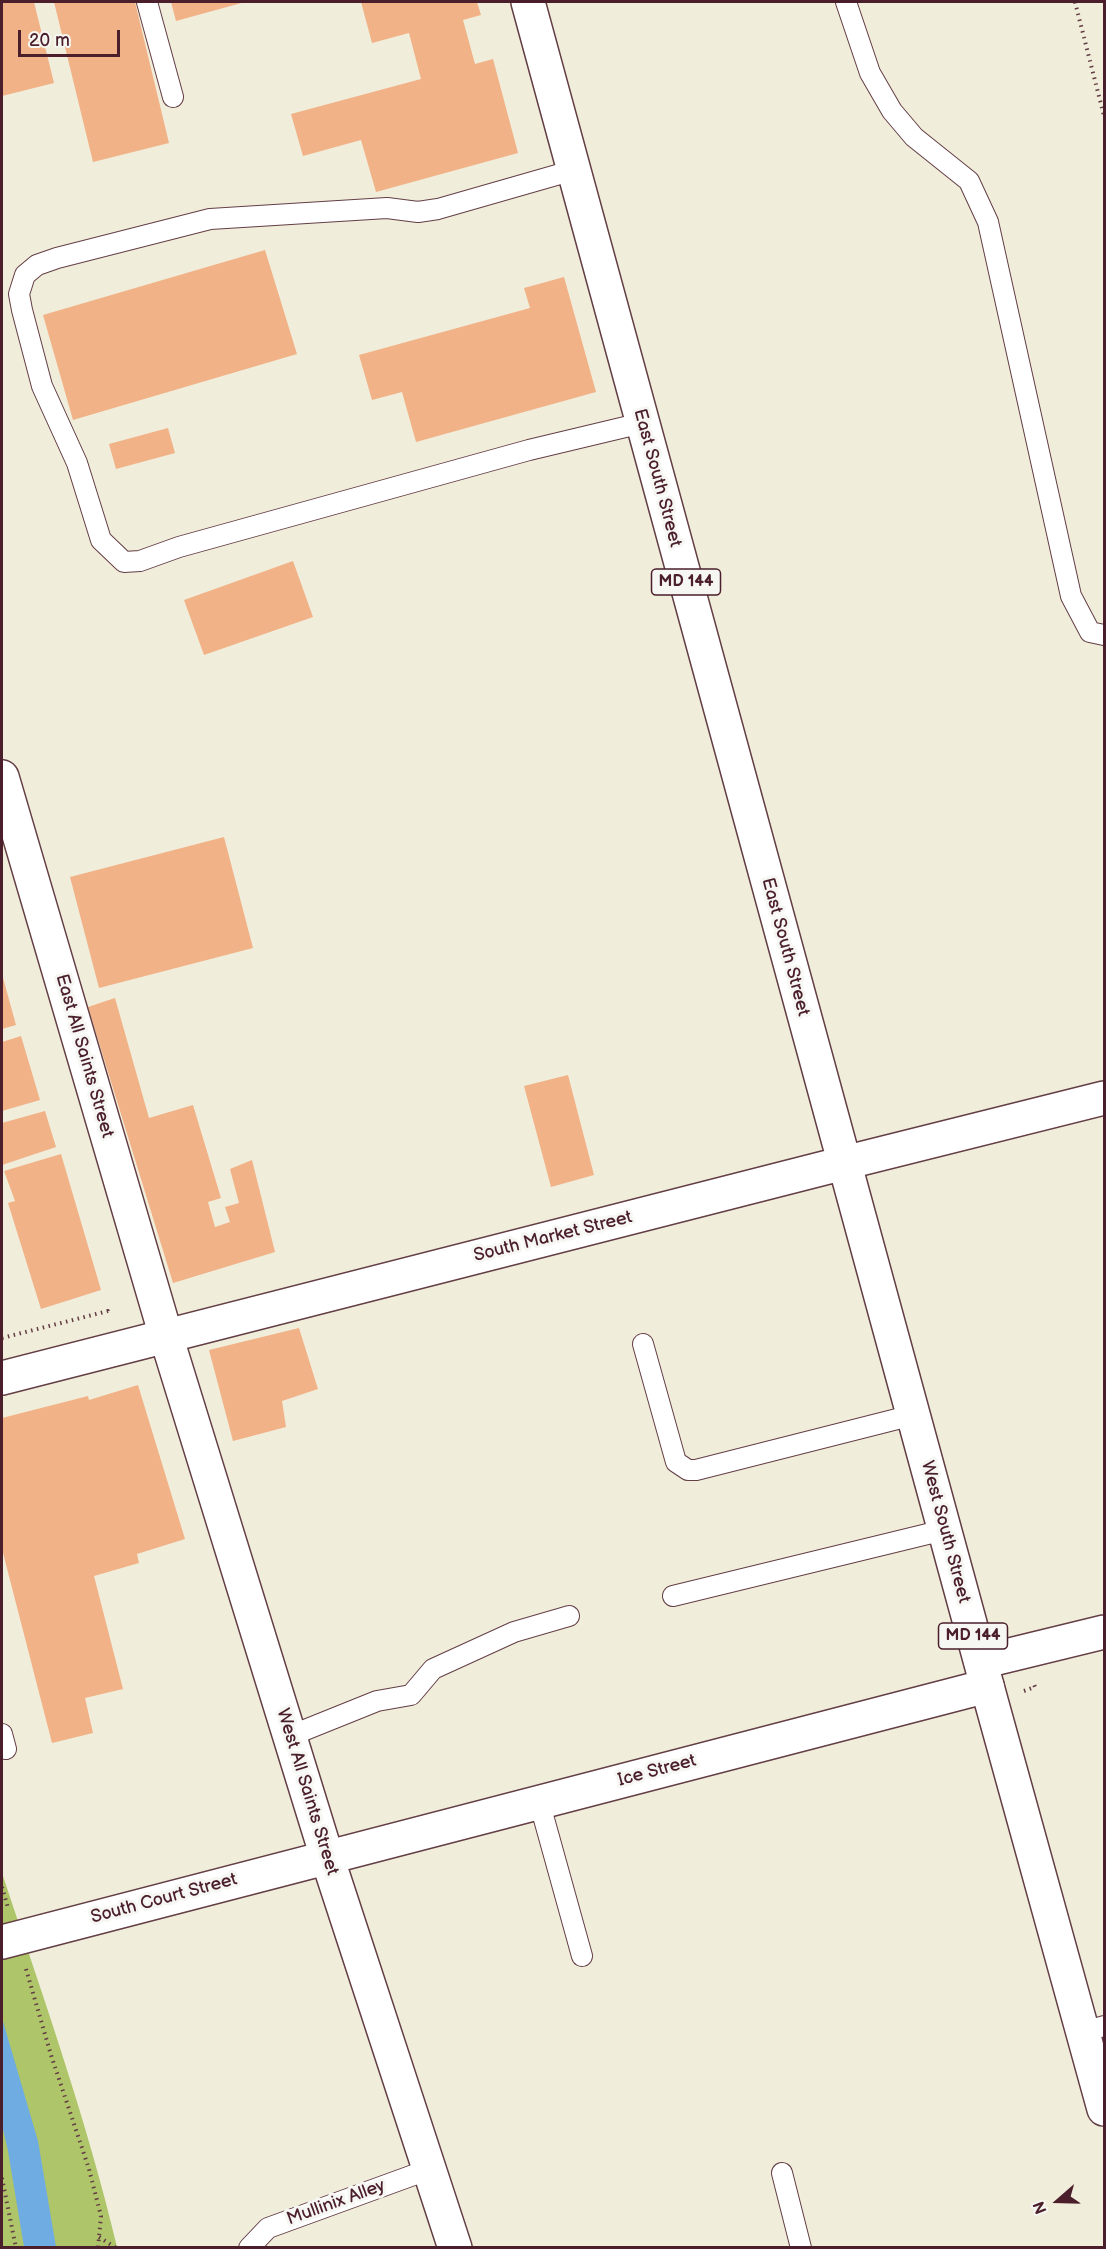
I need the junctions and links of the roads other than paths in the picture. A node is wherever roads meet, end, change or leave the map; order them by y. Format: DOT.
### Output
graph roads {
  1 [pos="147,2"];
  2 [pos="528,2"];
  3 [pos="846,2"];
  4 [pos="174,97"];
  5 [pos="574,170"];
  6 [pos="642,423"];
  7 [pos="1104,635"];
  8 [pos="2,777"];
  9 [pos="1104,1098"];
  10 [pos="844,1163"];
  11 [pos="166,1336"];
  12 [pos="643,1344"];
  13 [pos="2,1378"];
  14 [pos="913,1415"];
  15 [pos="944,1530"];
  16 [pos="673,1596"];
  17 [pos="569,1616"];
  18 [pos="1104,1632"];
  19 [pos="984,1674"];
  20 [pos="290,1736"];
  21 [pos="539,1801"];
  22 [pos="327,1857"];
  23 [pos="13,1952"];
  24 [pos="582,1956"];
  25 [pos="1094,2029"];
  26 [pos="1104,2109"];
  27 [pos="430,2169"];
  28 [pos="782,2173"];
  29 [pos="249,2247"];
  30 [pos="455,2247"];
  31 [pos="801,2247"];
  1 -- 4 [label="lane"];
  2 -- 5 [label="main road, East South Street / MD 144"];
  3 -- 7 [label="lane"];
  5 -- 6 [label="main road, East South Street / MD 144"];
  5 -- 6 [label="lane"];
  6 -- 10 [label="main road, East South Street / MD 144"];
  8 -- 11 [label="main road, East All Saints Street"];
  9 -- 10 [label="main road, South Market Street"];
  10 -- 11 [label="main road, South Market Street"];
  10 -- 14 [label="main road, West South Street / MD 144"];
  11 -- 13 [label="main road, South Market Street"];
  11 -- 20 [label="main road, West All Saints Street"];
  12 -- 14 [label="lane"];
  14 -- 15 [label="main road, West South Street / MD 144"];
  15 -- 16 [label="lane"];
  15 -- 19 [label="main road, West South Street / MD 144"];
  17 -- 20 [label="lane"];
  18 -- 19 [label="main road, Ice Street"];
  19 -- 21 [label="main road, Ice Street"];
  19 -- 25 [label="main road, West South Street / MD 144"];
  20 -- 22 [label="main road, West All Saints Street"];
  21 -- 22 [label="main road, Ice Street"];
  21 -- 24 [label="lane"];
  22 -- 23 [label="main road, South Court Street"];
  22 -- 27 [label="main road, West All Saints Street"];
  25 -- 26 [label="main road, West South Street / MD 144"];
  27 -- 29 [label="lane, Mullinix Alley"];
  27 -- 30 [label="main road, West All Saints Street"];
  28 -- 31 [label="lane"];
}
